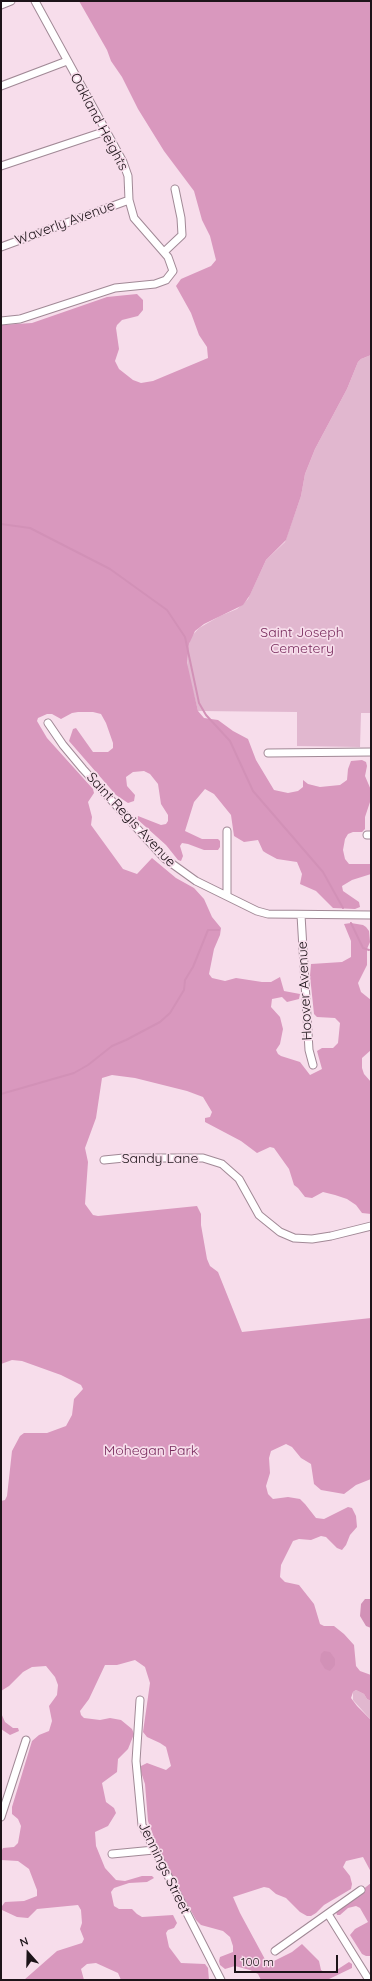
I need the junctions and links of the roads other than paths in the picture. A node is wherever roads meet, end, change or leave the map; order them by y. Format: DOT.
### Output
graph roads {
  1 [pos="11,1"];
  2 [pos="34,1"];
  3 [pos="1,5"];
  4 [pos="67,61"];
  5 [pos="1,86"];
  6 [pos="106,131"];
  7 [pos="1,166"];
  8 [pos="175,190"];
  9 [pos="129,200"];
  10 [pos="1,246"];
  11 [pos="164,252"];
  12 [pos="1,321"];
  13 [pos="48,723"];
  14 [pos="371,752"];
  15 [pos="268,753"];
  16 [pos="227,831"];
  17 [pos="227,896"];
  18 [pos="301,915"];
  19 [pos="371,915"];
  20 [pos="313,1065"];
  21 [pos="104,1160"];
  22 [pos="371,1226"];
  23 [pos="140,1700"];
  24 [pos="26,1740"];
  25 [pos="1,1817"];
  26 [pos="154,1850"];
  27 [pos="112,1854"];
  28 [pos="361,1890"];
  29 [pos="328,1914"];
  30 [pos="275,1951"];
  31 [pos="221,1980"];
  32 [pos="369,1980"];
  1 -- 3 [label="street"];
  2 -- 4 [label="street, Oakland Heights"];
  4 -- 5 [label="street"];
  4 -- 6 [label="street, Oakland Heights"];
  6 -- 7 [label="street"];
  6 -- 9 [label="street, Oakland Heights"];
  8 -- 11 [label="street"];
  9 -- 10 [label="street, Waverly Avenue"];
  9 -- 11 [label="street, Oakland Heights"];
  11 -- 12 [label="street, Oakland Heights"];
  13 -- 17 [label="street, Saint Regis Avenue"];
  14 -- 15 [label="street"];
  16 -- 17 [label="street"];
  17 -- 18 [label="street, Saint Regis Avenue"];
  18 -- 19 [label="street, Saint Regis Avenue"];
  18 -- 20 [label="street, Hoover Avenue"];
  21 -- 22 [label="street, Sandy Lane"];
  23 -- 26 [label="street, Jennings Street"];
  24 -- 25 [label="street"];
  26 -- 27 [label="street"];
  26 -- 31 [label="street, Jennings Street"];
  28 -- 29 [label="street"];
  29 -- 30 [label="street"];
  29 -- 32 [label="street"];
}
